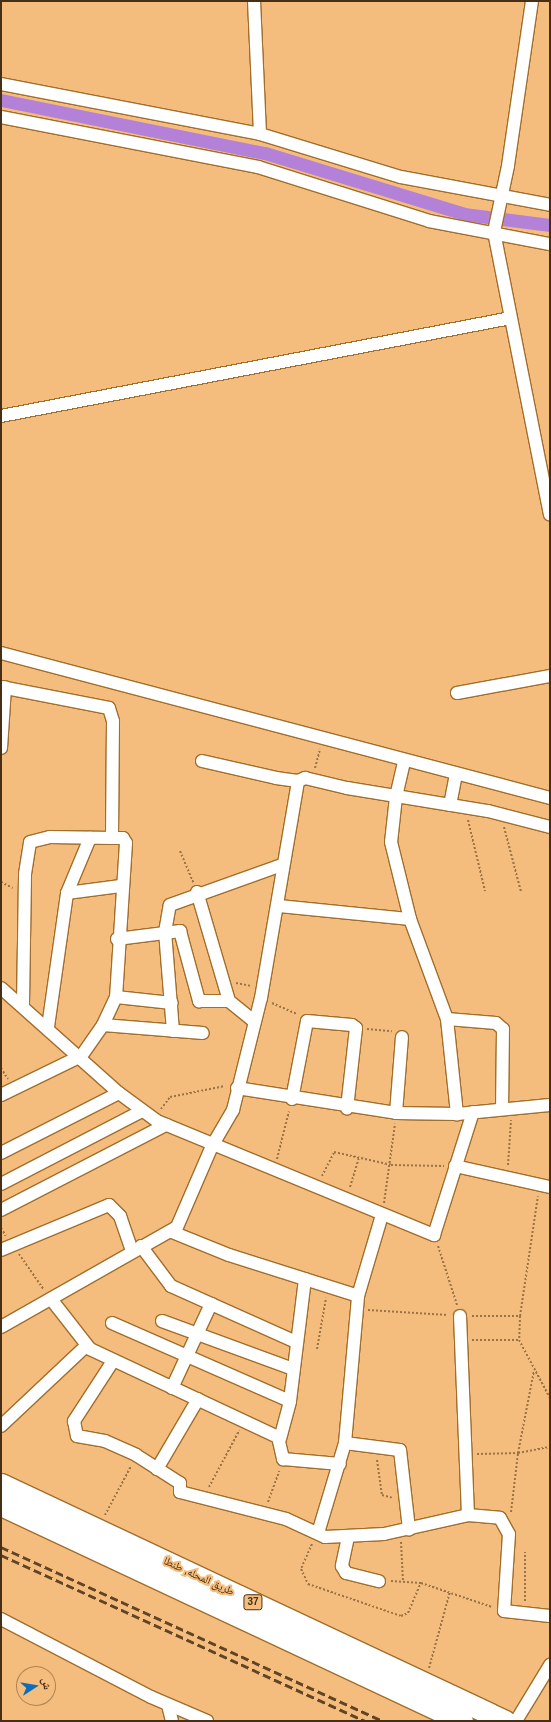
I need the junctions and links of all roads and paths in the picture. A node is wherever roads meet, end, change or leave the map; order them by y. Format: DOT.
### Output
graph roads {
  1 [pos="254,1"];
  2 [pos="532,1"];
  3 [pos="1,84"];
  4 [pos="1,117"];
  5 [pos="260,134"];
  6 [pos="500,201"];
  7 [pos="550,205"];
  8 [pos="495,228"];
  9 [pos="550,244"];
  10 [pos="511,318"];
  11 [pos="1,416"];
  12 [pos="550,514"];
  13 [pos="1,653"];
  14 [pos="550,676"];
  15 [pos="3,687"];
  16 [pos="457,693"];
  17 [pos="323,738"];
  18 [pos="1,748"];
  19 [pos="202,761"];
  20 [pos="404,762"];
  21 [pos="456,774"];
  22 [pos="313,779"];
  23 [pos="298,781"];
  24 [pos="396,796"];
  25 [pos="550,798"];
  26 [pos="450,805"];
  27 [pos="464,806"];
  28 [pos="501,814"];
  29 [pos="550,827"];
  30 [pos="90,838"];
  31 [pos="112,838"];
  32 [pos="180,851"];
  33 [pos="282,865"];
  34 [pos="121,886"];
  35 [pos="485,891"];
  36 [pos="197,892"];
  37 [pos="521,892"];
  38 [pos="67,893"];
  39 [pos="279,906"];
  40 [pos="410,919"];
  41 [pos="165,932"];
  42 [pos="117,939"];
  43 [pos="223,980"];
  44 [pos="1,988"];
  45 [pos="262,993"];
  46 [pos="116,997"];
  47 [pos="229,1001"];
  48 [pos="172,1003"];
  49 [pos="23,1004"];
  50 [pos="309,1019"];
  51 [pos="447,1019"];
  52 [pos="255,1022"];
  53 [pos="103,1025"];
  54 [pos="48,1027"];
  55 [pos="356,1028"];
  56 [pos="173,1031"];
  57 [pos="203,1033"];
  58 [pos="402,1036"];
  59 [pos="81,1056"];
  60 [pos="238,1086"];
  61 [pos="119,1093"];
  62 [pos="1,1095"];
  63 [pos="292,1099"];
  64 [pos="550,1105"];
  65 [pos="346,1108"];
  66 [pos="507,1108"];
  67 [pos="142,1111"];
  68 [pos="473,1112"];
  69 [pos="396,1113"];
  70 [pos="457,1114"];
  71 [pos="162,1123"];
  72 [pos="212,1146"];
  73 [pos="1,1153"];
  74 [pos="359,1158"];
  75 [pos="391,1165"];
  76 [pos="455,1166"];
  77 [pos="274,1170"];
  78 [pos="507,1177"];
  79 [pos="1,1184"];
  80 [pos="545,1186"];
  81 [pos="317,1187"];
  82 [pos="346,1200"];
  83 [pos="1,1210"];
  84 [pos="382,1215"];
  85 [pos="172,1232"];
  86 [pos="434,1235"];
  87 [pos="6,1247"];
  88 [pos="136,1249"];
  89 [pos="305,1279"];
  90 [pos="328,1286"];
  91 [pos="358,1296"];
  92 [pos="51,1299"];
  93 [pos="211,1304"];
  94 [pos="357,1309"];
  95 [pos="460,1316"];
  96 [pos="520,1316"];
  97 [pos="162,1321"];
  98 [pos="112,1323"];
  99 [pos="1,1327"];
  100 [pos="199,1337"];
  101 [pos="463,1340"];
  102 [pos="519,1340"];
  103 [pos="296,1342"];
  104 [pos="86,1346"];
  105 [pos="317,1349"];
  106 [pos="190,1356"];
  107 [pos="113,1361"];
  108 [pos="293,1370"];
  109 [pos="534,1370"];
  110 [pos="172,1388"];
  111 [pos="550,1398"];
  112 [pos="198,1399"];
  113 [pos="290,1401"];
  114 [pos="244,1421"];
  115 [pos="1,1426"];
  116 [pos="280,1439"];
  117 [pos="345,1443"];
  118 [pos="375,1445"];
  119 [pos="550,1447"];
  120 [pos="518,1453"];
  121 [pos="466,1454"];
  122 [pos="136,1455"];
  123 [pos="283,1459"];
  124 [pos="340,1464"];
  125 [pos="157,1469"];
  126 [pos="1,1484"];
  127 [pos="404,1497"];
  128 [pos="203,1499"];
  129 [pos="1,1505"];
  130 [pos="264,1513"];
  131 [pos="468,1515"];
  132 [pos="98,1529"];
  133 [pos="404,1530"];
  134 [pos="318,1533"];
  135 [pos="509,1534"];
  136 [pos="348,1537"];
  137 [pos="525,1552"];
  138 [pos="379,1581"];
  139 [pos="403,1582"];
  140 [pos="450,1592"];
  141 [pos="504,1611"];
  142 [pos="525,1614"];
  143 [pos="550,1616"];
  144 [pos="1,1619"];
  145 [pos="550,1665"];
  146 [pos="425,1683"];
  147 [pos="168,1705"];
  148 [pos="172,1721"];
  149 [pos="207,1721"];
  150 [pos="462,1721"];
  151 [pos="504,1721"];
  152 [pos="516,1721"];
  1 -- 5 [label="street"];
  2 -- 6 [label="street"];
  3 -- 5 [label="street"];
  4 -- 8 [label="street"];
  5 -- 6 [label="street"];
  6 -- 7 [label="street"];
  6 -- 8 [label="street"];
  8 -- 9 [label="street"];
  8 -- 10 [label="street"];
  10 -- 11 [label="street"];
  10 -- 12 [label="street"];
  13 -- 17 [label="street"];
  14 -- 16 [label="street"];
  15 -- 18 [label="street"];
  15 -- 31 [label="street"];
  17 -- 20 [label="street"];
  17 -- 22 [label="path"];
  19 -- 23 [label="street"];
  20 -- 21 [label="street"];
  20 -- 24 [label="street"];
  21 -- 25 [label="street"];
  21 -- 26 [label="street"];
  22 -- 23 [label="street"];
  22 -- 24 [label="street"];
  23 -- 33 [label="street"];
  24 -- 26 [label="street"];
  24 -- 40 [label="street"];
  26 -- 27 [label="street"];
  27 -- 28 [label="street"];
  27 -- 35 [label="path"];
  28 -- 29 [label="street"];
  28 -- 37 [label="path"];
  30 -- 31 [label="street"];
  30 -- 38 [label="street"];
  30 -- 49 [label="street"];
  31 -- 34 [label="street"];
  32 -- 36 [label="path"];
  33 -- 36 [label="street"];
  33 -- 39 [label="street"];
  34 -- 38 [label="street"];
  34 -- 42 [label="street"];
  36 -- 41 [label="street"];
  36 -- 43 [label="street"];
  38 -- 54 [label="street"];
  39 -- 40 [label="street"];
  39 -- 45 [label="street"];
  40 -- 51 [label="street"];
  41 -- 42 [label="street"];
  41 -- 47 [label="street"];
  41 -- 48 [label="street"];
  42 -- 46 [label="street"];
  43 -- 45 [label="path"];
  43 -- 47 [label="street"];
  44 -- 49 [label="street"];
  45 -- 50 [label="path"];
  45 -- 52 [label="street"];
  46 -- 48 [label="street"];
  46 -- 53 [label="street"];
  47 -- 52 [label="street"];
  48 -- 56 [label="street"];
  49 -- 54 [label="street"];
  50 -- 55 [label="street"];
  50 -- 63 [label="street"];
  51 -- 66 [label="street"];
  51 -- 70 [label="street"];
  52 -- 60 [label="street"];
  53 -- 56 [label="street"];
  53 -- 59 [label="street"];
  54 -- 59 [label="street"];
  55 -- 58 [label="path"];
  55 -- 65 [label="street"];
  56 -- 57 [label="street"];
  58 -- 69 [label="street"];
  59 -- 61 [label="street"];
  59 -- 62 [label="street"];
  60 -- 63 [label="street"];
  60 -- 71 [label="path"];
  60 -- 72 [label="street"];
  61 -- 67 [label="street"];
  61 -- 73 [label="street"];
  63 -- 65 [label="street"];
  63 -- 77 [label="path"];
  64 -- 66 [label="street"];
  65 -- 69 [label="street"];
  66 -- 68 [label="street"];
  66 -- 78 [label="path"];
  67 -- 71 [label="street"];
  67 -- 79 [label="street"];
  68 -- 70 [label="street"];
  68 -- 76 [label="street"];
  69 -- 70 [label="street"];
  69 -- 75 [label="path"];
  71 -- 72 [label="street"];
  71 -- 83 [label="street"];
  72 -- 77 [label="street"];
  72 -- 85 [label="street"];
  74 -- 75 [label="path"];
  74 -- 81 [label="path"];
  74 -- 82 [label="path"];
  75 -- 76 [label="path"];
  75 -- 84 [label="path"];
  76 -- 78 [label="street"];
  76 -- 86 [label="street"];
  77 -- 81 [label="street"];
  78 -- 80 [label="street"];
  80 -- 96 [label="path"];
  81 -- 82 [label="street"];
  82 -- 84 [label="street"];
  84 -- 86 [label="street"];
  84 -- 91 [label="street"];
  85 -- 88 [label="street"];
  85 -- 89 [label="street"];
  86 -- 95 [label="path"];
  87 -- 88 [label="street"];
  87 -- 92 [label="path"];
  88 -- 92 [label="street"];
  88 -- 93 [label="street"];
  89 -- 90 [label="street"];
  89 -- 103 [label="street"];
  90 -- 91 [label="street"];
  90 -- 105 [label="path"];
  91 -- 94 [label="street"];
  92 -- 99 [label="street"];
  92 -- 104 [label="street"];
  93 -- 100 [label="street"];
  93 -- 103 [label="street"];
  94 -- 95 [label="path"];
  94 -- 117 [label="street"];
  95 -- 96 [label="path"];
  95 -- 101 [label="street"];
  96 -- 102 [label="path"];
  97 -- 100 [label="street"];
  98 -- 106 [label="street"];
  100 -- 106 [label="street"];
  100 -- 108 [label="street"];
  101 -- 102 [label="path"];
  101 -- 121 [label="street"];
  102 -- 109 [label="path"];
  103 -- 108 [label="street"];
  104 -- 107 [label="street"];
  104 -- 115 [label="street"];
  106 -- 110 [label="street"];
  106 -- 113 [label="street"];
  107 -- 110 [label="street"];
  107 -- 122 [label="street"];
  108 -- 113 [label="street"];
  109 -- 111 [label="path"];
  109 -- 120 [label="path"];
  110 -- 112 [label="street"];
  112 -- 114 [label="street"];
  112 -- 125 [label="street"];
  113 -- 116 [label="street"];
  114 -- 116 [label="street"];
  114 -- 128 [label="path"];
  116 -- 123 [label="street"];
  117 -- 118 [label="street"];
  117 -- 124 [label="street"];
  118 -- 127 [label="street"];
  118 -- 127 [label="path"];
  119 -- 120 [label="path"];
  120 -- 121 [label="path"];
  120 -- 135 [label="path"];
  121 -- 131 [label="street"];
  122 -- 125 [label="street"];
  122 -- 132 [label="path"];
  123 -- 124 [label="street"];
  123 -- 130 [label="path"];
  124 -- 134 [label="street"];
  125 -- 128 [label="street"];
  126 -- 132 [label="highway, طريق المحله, طنطا / 37"];
  127 -- 133 [label="street"];
  128 -- 130 [label="street"];
  129 -- 150 [label="highway, طريق المحله, طنطا / 37"];
  130 -- 134 [label="street"];
  131 -- 133 [label="street"];
  131 -- 135 [label="street"];
  132 -- 146 [label="highway, طريق المحله, طنطا / 37"];
  133 -- 136 [label="street"];
  133 -- 139 [label="path"];
  134 -- 136 [label="street"];
  135 -- 141 [label="street"];
  136 -- 138 [label="street"];
  137 -- 142 [label="path"];
  138 -- 139 [label="path"];
  139 -- 140 [label="path"];
  140 -- 141 [label="path"];
  140 -- 146 [label="path"];
  141 -- 142 [label="street"];
  142 -- 143 [label="street"];
  144 -- 147 [label="street"];
  145 -- 152 [label="street"];
  146 -- 151 [label="highway, طريق المحله, طنطا / 37"];
  147 -- 148 [label="street"];
  147 -- 149 [label="street"];
}
